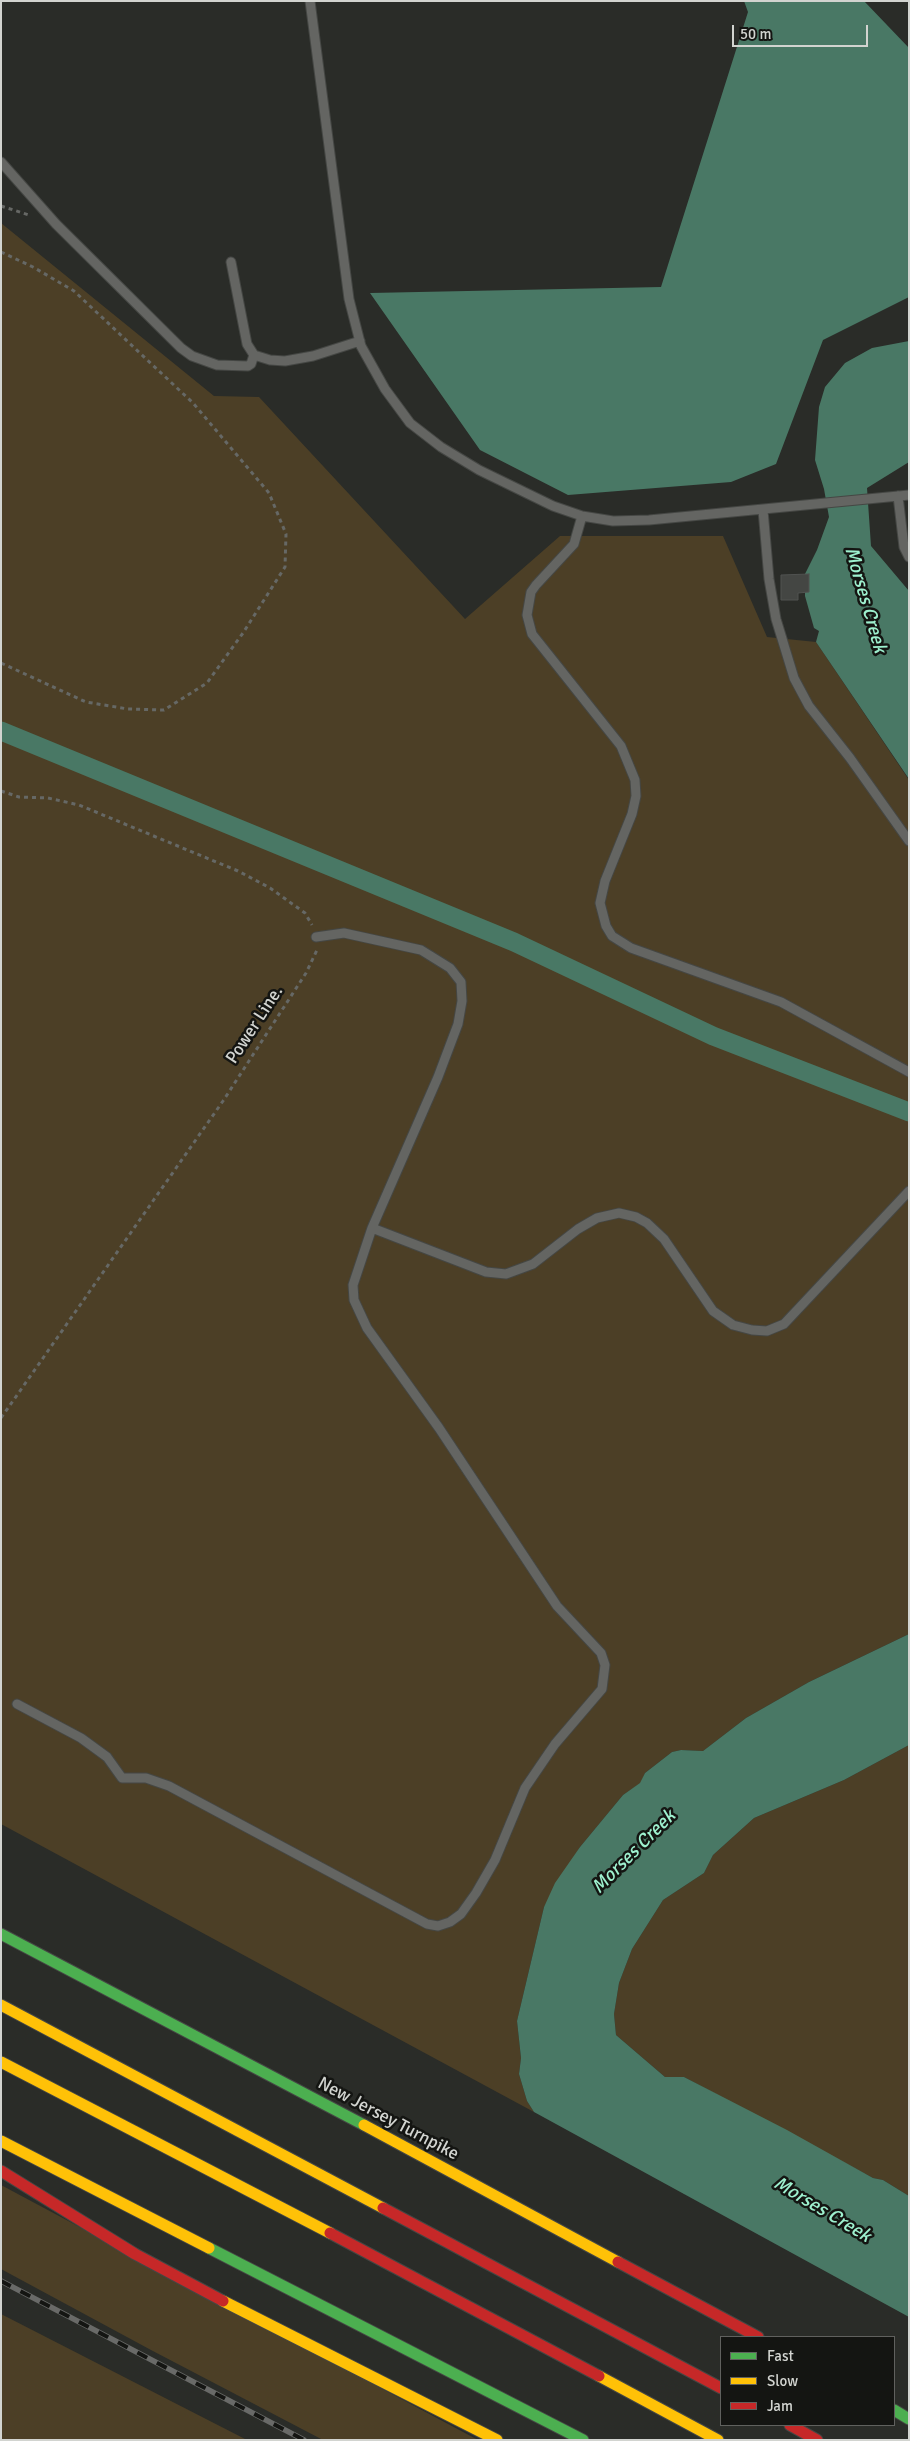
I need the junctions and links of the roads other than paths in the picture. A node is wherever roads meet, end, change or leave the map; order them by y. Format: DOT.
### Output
graph roads {
  1 [pos="310,1"];
  2 [pos="1,162"];
  3 [pos="231,262"];
  4 [pos="360,341"];
  5 [pos="254,355"];
  6 [pos="909,495"];
  7 [pos="898,496"];
  8 [pos="763,510"];
  9 [pos="582,516"];
  10 [pos="909,557"];
  11 [pos="909,841"];
  12 [pos="316,937"];
  13 [pos="909,1072"];
  14 [pos="909,1191"];
  15 [pos="372,1228"];
  16 [pos="17,1704"];
  17 [pos="1,1934"];
  18 [pos="1,2005"];
  19 [pos="1,2062"];
  20 [pos="1,2141"];
  21 [pos="1,2171"];
  22 [pos="756,2336"];
  23 [pos="720,2387"];
  24 [pos="895,2411"];
  25 [pos="909,2419"];
  26 [pos="792,2426"];
  27 [pos="497,2440"];
  28 [pos="583,2440"];
  29 [pos="718,2440"];
  30 [pos="817,2440"];
  1 -- 4 [label="lane"];
  2 -- 5 [label="lane"];
  3 -- 5 [label="lane"];
  4 -- 5 [label="lane"];
  4 -- 9 [label="lane"];
  6 -- 7 [label="lane"];
  7 -- 8 [label="lane"];
  7 -- 10 [label="lane"];
  8 -- 9 [label="lane"];
  8 -- 11 [label="lane"];
  9 -- 13 [label="lane"];
  12 -- 15 [label="lane"];
  14 -- 15 [label="lane"];
  15 -- 16 [label="lane"];
  17 -- 22 [label="highway, New Jersey Turnpike"];
  18 -- 23 [label="highway"];
  19 -- 29 [label="highway"];
  20 -- 28 [label="highway"];
  21 -- 27 [label="highway"];
  24 -- 25 [label="highway"];
  26 -- 30 [label="highway"];
}
